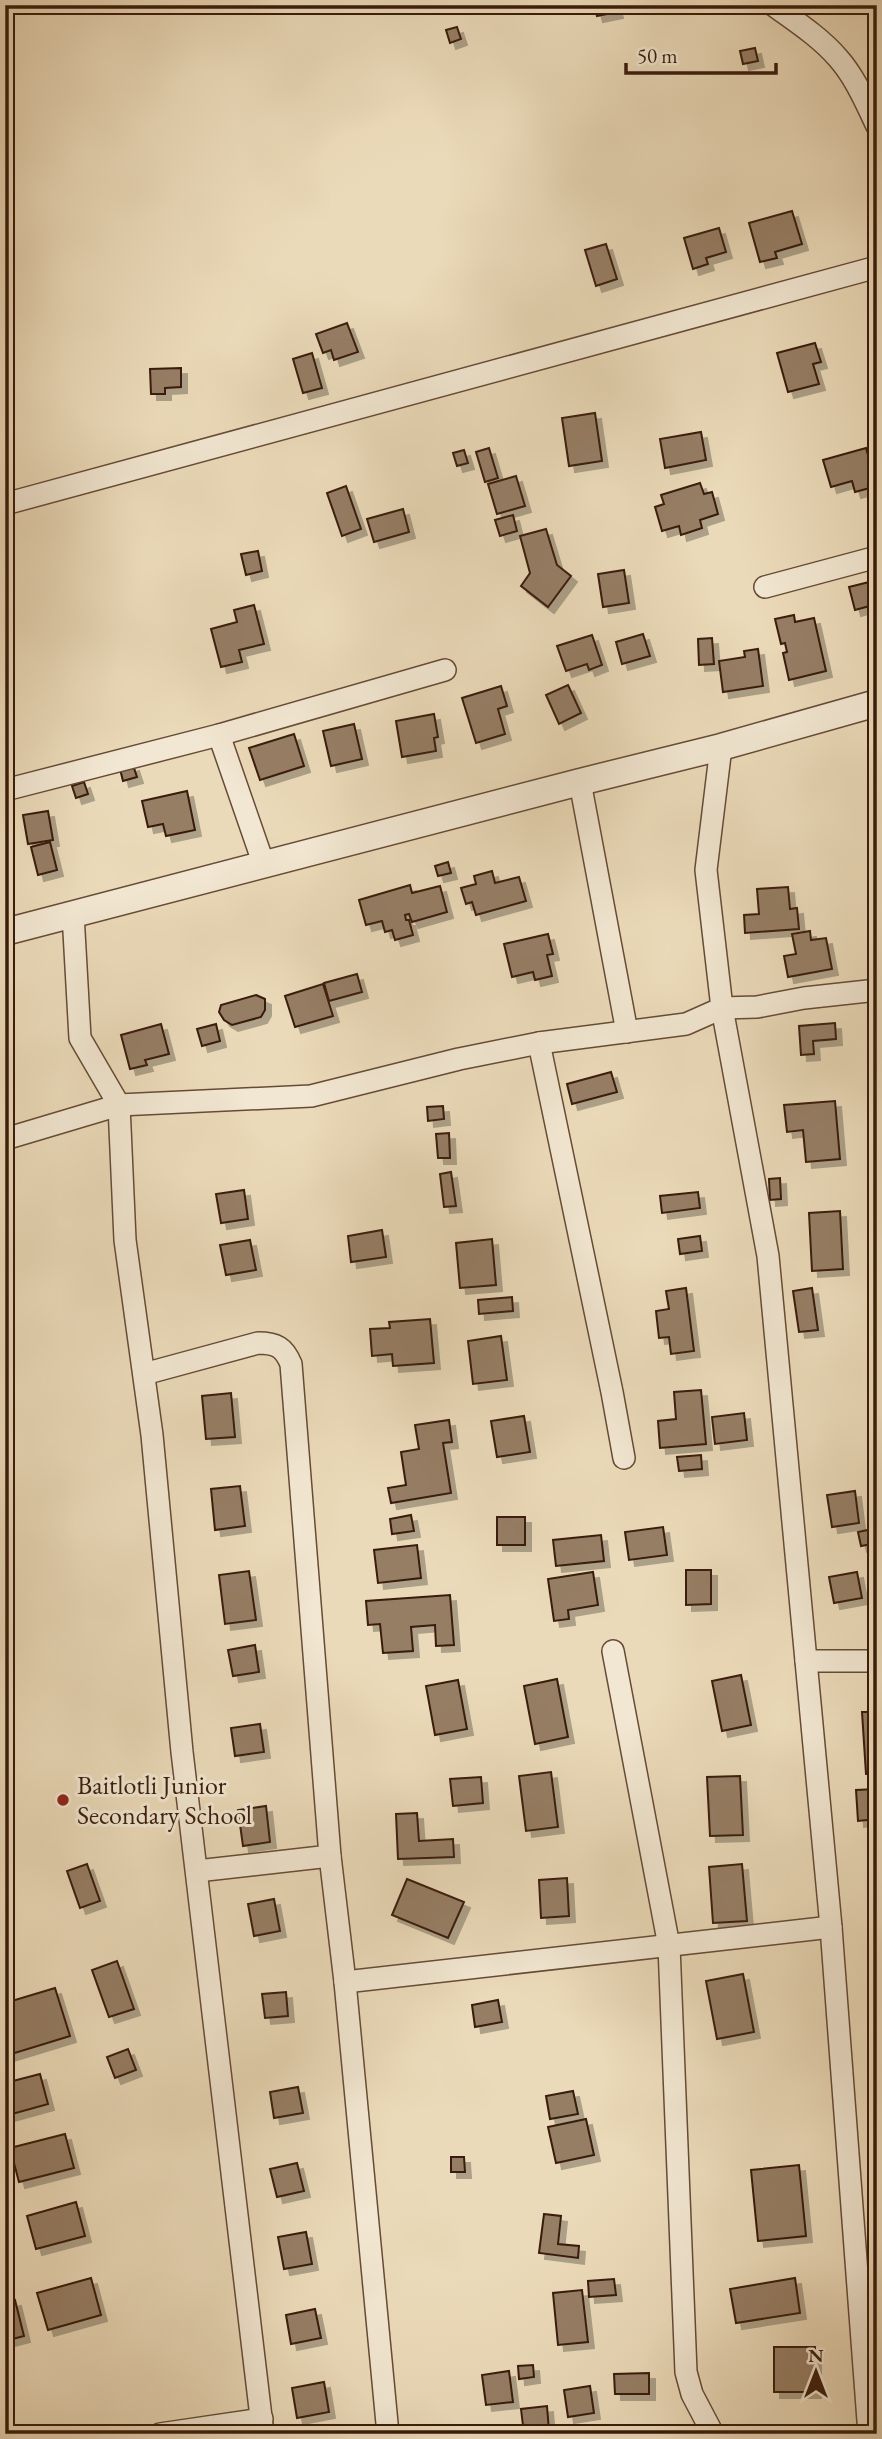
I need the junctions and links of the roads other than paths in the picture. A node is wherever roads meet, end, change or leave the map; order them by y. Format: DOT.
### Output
graph roads {
  1 [pos="772,5"];
  2 [pos="877,126"];
  3 [pos="877,267"];
  4 [pos="5,504"];
  5 [pos="877,557"];
  6 [pos="765,587"];
  7 [pos="445,670"];
  8 [pos="877,704"];
  9 [pos="219,735"];
  10 [pos="721,747"];
  11 [pos="580,782"];
  12 [pos="5,790"];
  13 [pos="264,865"];
  14 [pos="73,914"];
  15 [pos="5,932"];
  16 [pos="877,990"];
  17 [pos="722,1008"];
  18 [pos="627,1032"];
  19 [pos="539,1043"];
  20 [pos="119,1105"];
  21 [pos="5,1139"];
  22 [pos="144,1374"];
  23 [pos="624,1458"];
  24 [pos="613,1651"];
  25 [pos="806,1661"];
  26 [pos="877,1661"];
  27 [pos="330,1856"];
  28 [pos="197,1871"];
  29 [pos="831,1927"];
  30 [pos="669,1946"];
  31 [pos="345,1982"];
  32 [pos="263,2427"];
  33 [pos="160,2434"];
  34 [pos="388,2434"];
  35 [pos="713,2434"];
  36 [pos="869,2434"];
  1 -- 2 [label="street"];
  3 -- 4 [label="street"];
  5 -- 6 [label="street"];
  7 -- 9 [label="street"];
  8 -- 10 [label="street"];
  9 -- 12 [label="street"];
  9 -- 13 [label="street"];
  10 -- 11 [label="street"];
  10 -- 17 [label="street"];
  11 -- 13 [label="street"];
  11 -- 18 [label="street"];
  13 -- 14 [label="street"];
  14 -- 15 [label="street"];
  14 -- 20 [label="street"];
  16 -- 17 [label="street"];
  17 -- 18 [label="street"];
  17 -- 25 [label="street"];
  18 -- 19 [label="street"];
  19 -- 20 [label="street"];
  19 -- 23 [label="street"];
  20 -- 21 [label="street"];
  20 -- 22 [label="street"];
  22 -- 27 [label="street"];
  22 -- 28 [label="street"];
  24 -- 30 [label="street"];
  25 -- 26 [label="street"];
  25 -- 29 [label="street"];
  27 -- 28 [label="street"];
  27 -- 31 [label="street"];
  28 -- 32 [label="street"];
  29 -- 30 [label="street"];
  29 -- 36 [label="street"];
  30 -- 31 [label="street"];
  30 -- 35 [label="street"];
  31 -- 34 [label="street"];
  32 -- 33 [label="street"];
}
